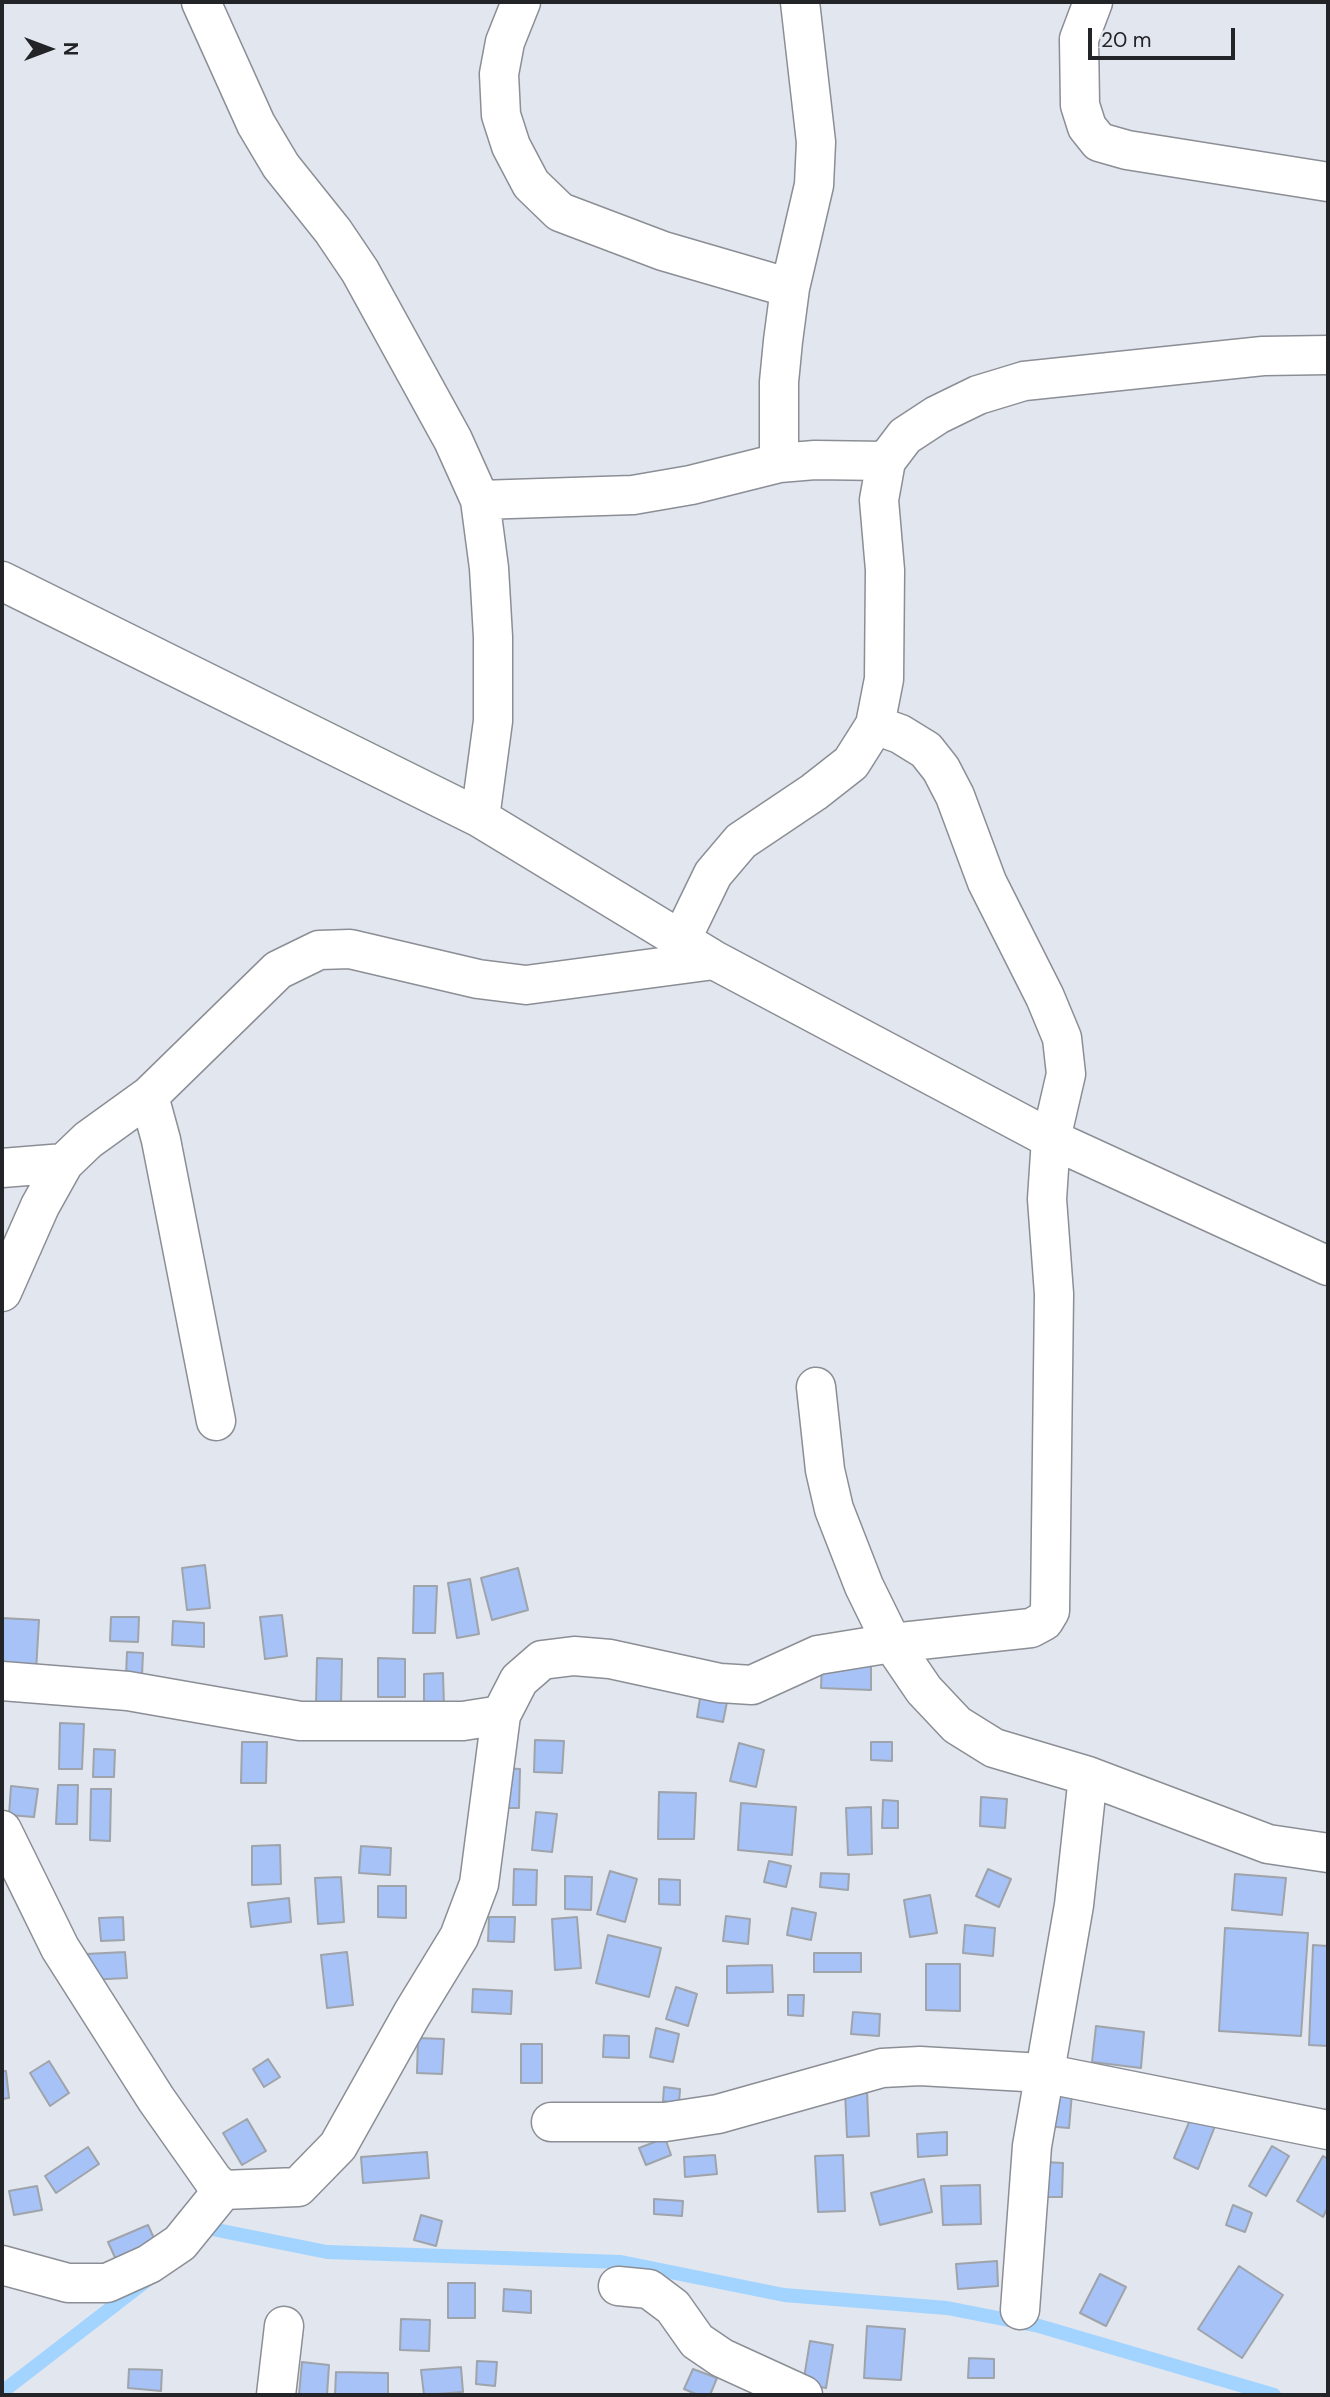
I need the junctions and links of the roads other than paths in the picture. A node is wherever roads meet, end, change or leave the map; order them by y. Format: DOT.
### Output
graph roads {
  1 [pos="201,2"];
  2 [pos="521,2"];
  3 [pos="800,2"];
  4 [pos="1093,2"];
  5 [pos="1328,182"];
  6 [pos="790,288"];
  7 [pos="1328,355"];
  8 [pos="886,461"];
  9 [pos="779,463"];
  10 [pos="480,500"];
  11 [pos="2,580"];
  12 [pos="876,725"];
  13 [pos="480,818"];
  14 [pos="681,940"];
  15 [pos="714,960"];
  16 [pos="149,1096"];
  17 [pos="1051,1139"];
  18 [pos="64,1163"];
  19 [pos="2,1168"];
  20 [pos="1328,1266"];
  21 [pos="2,1292"];
  22 [pos="816,1387"];
  23 [pos="216,1421"];
  24 [pos="892,1643"];
  25 [pos="2,1681"];
  26 [pos="501,1715"];
  27 [pos="1088,1776"];
  28 [pos="2,1830"];
  29 [pos="1328,1853"];
  30 [pos="1043,2073"];
  31 [pos="551,2122"];
  32 [pos="1328,2130"];
  33 [pos="223,2190"];
  34 [pos="2,2265"];
  35 [pos="618,2286"];
  36 [pos="1020,2310"];
  37 [pos="284,2326"];
  38 [pos="276,2395"];
  39 [pos="803,2395"];
  1 -- 10 [label="street"];
  2 -- 6 [label="street"];
  3 -- 6 [label="street"];
  4 -- 5 [label="street"];
  6 -- 9 [label="street"];
  7 -- 8 [label="street"];
  8 -- 9 [label="street"];
  8 -- 12 [label="street"];
  9 -- 10 [label="street"];
  10 -- 13 [label="street"];
  11 -- 13 [label="street"];
  12 -- 14 [label="street"];
  12 -- 17 [label="street"];
  13 -- 14 [label="street"];
  14 -- 15 [label="street"];
  15 -- 16 [label="street"];
  15 -- 17 [label="street"];
  16 -- 18 [label="street"];
  16 -- 23 [label="street"];
  17 -- 20 [label="street"];
  17 -- 24 [label="street"];
  18 -- 19 [label="street"];
  18 -- 21 [label="street"];
  22 -- 24 [label="street"];
  24 -- 26 [label="street"];
  24 -- 27 [label="street"];
  25 -- 26 [label="street"];
  26 -- 33 [label="street"];
  27 -- 29 [label="street"];
  27 -- 30 [label="street"];
  28 -- 33 [label="street"];
  30 -- 31 [label="street"];
  30 -- 32 [label="street"];
  30 -- 36 [label="street"];
  33 -- 34 [label="street"];
  35 -- 39 [label="street"];
  37 -- 38 [label="street"];
}
